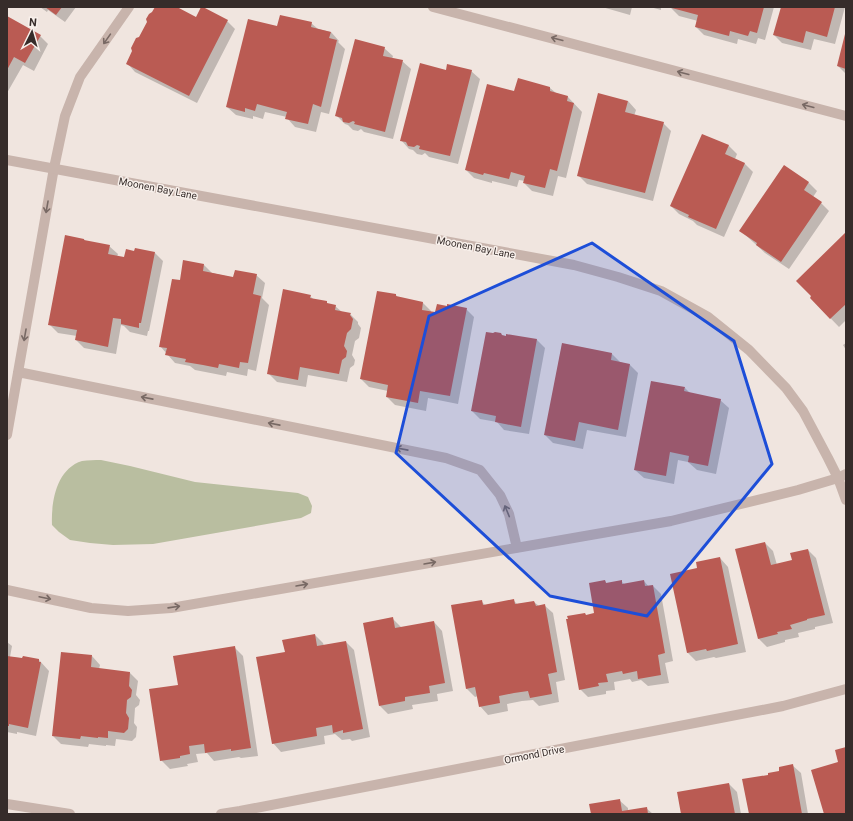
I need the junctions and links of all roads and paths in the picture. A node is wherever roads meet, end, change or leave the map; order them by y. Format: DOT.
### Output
graph roads {
  1 [pos="129,7"];
  2 [pos="433,7"];
  3 [pos="846,116"];
  4 [pos="7,160"];
  5 [pos="54,168"];
  6 [pos="18,372"];
  7 [pos="7,435"];
  8 [pos="842,476"];
  9 [pos="846,500"];
  10 [pos="517,548"];
  11 [pos="7,590"];
  12 [pos="846,689"];
  13 [pos="7,804"];
  14 [pos="36,811"];
  15 [pos="70,814"];
  16 [pos="221,814"];
  1 -- 5 [label="street, one-way"];
  3 -- 2 [label="street, one-way"];
  4 -- 5 [label="street, Moonen Bay Lane"];
  5 -- 6 [label="street, one-way"];
  5 -- 8 [label="street, Moonen Bay Lane"];
  6 -- 7 [label="street"];
  10 -- 6 [label="street, one-way"];
  8 -- 9 [label="street, Moonen Bay Lane"];
  8 -- 10 [label="street"];
  11 -- 10 [label="street, one-way"];
  12 -- 16 [label="street, Ormond Drive"];
  13 -- 14 [label="street"];
  14 -- 15 [label="street"];
}
